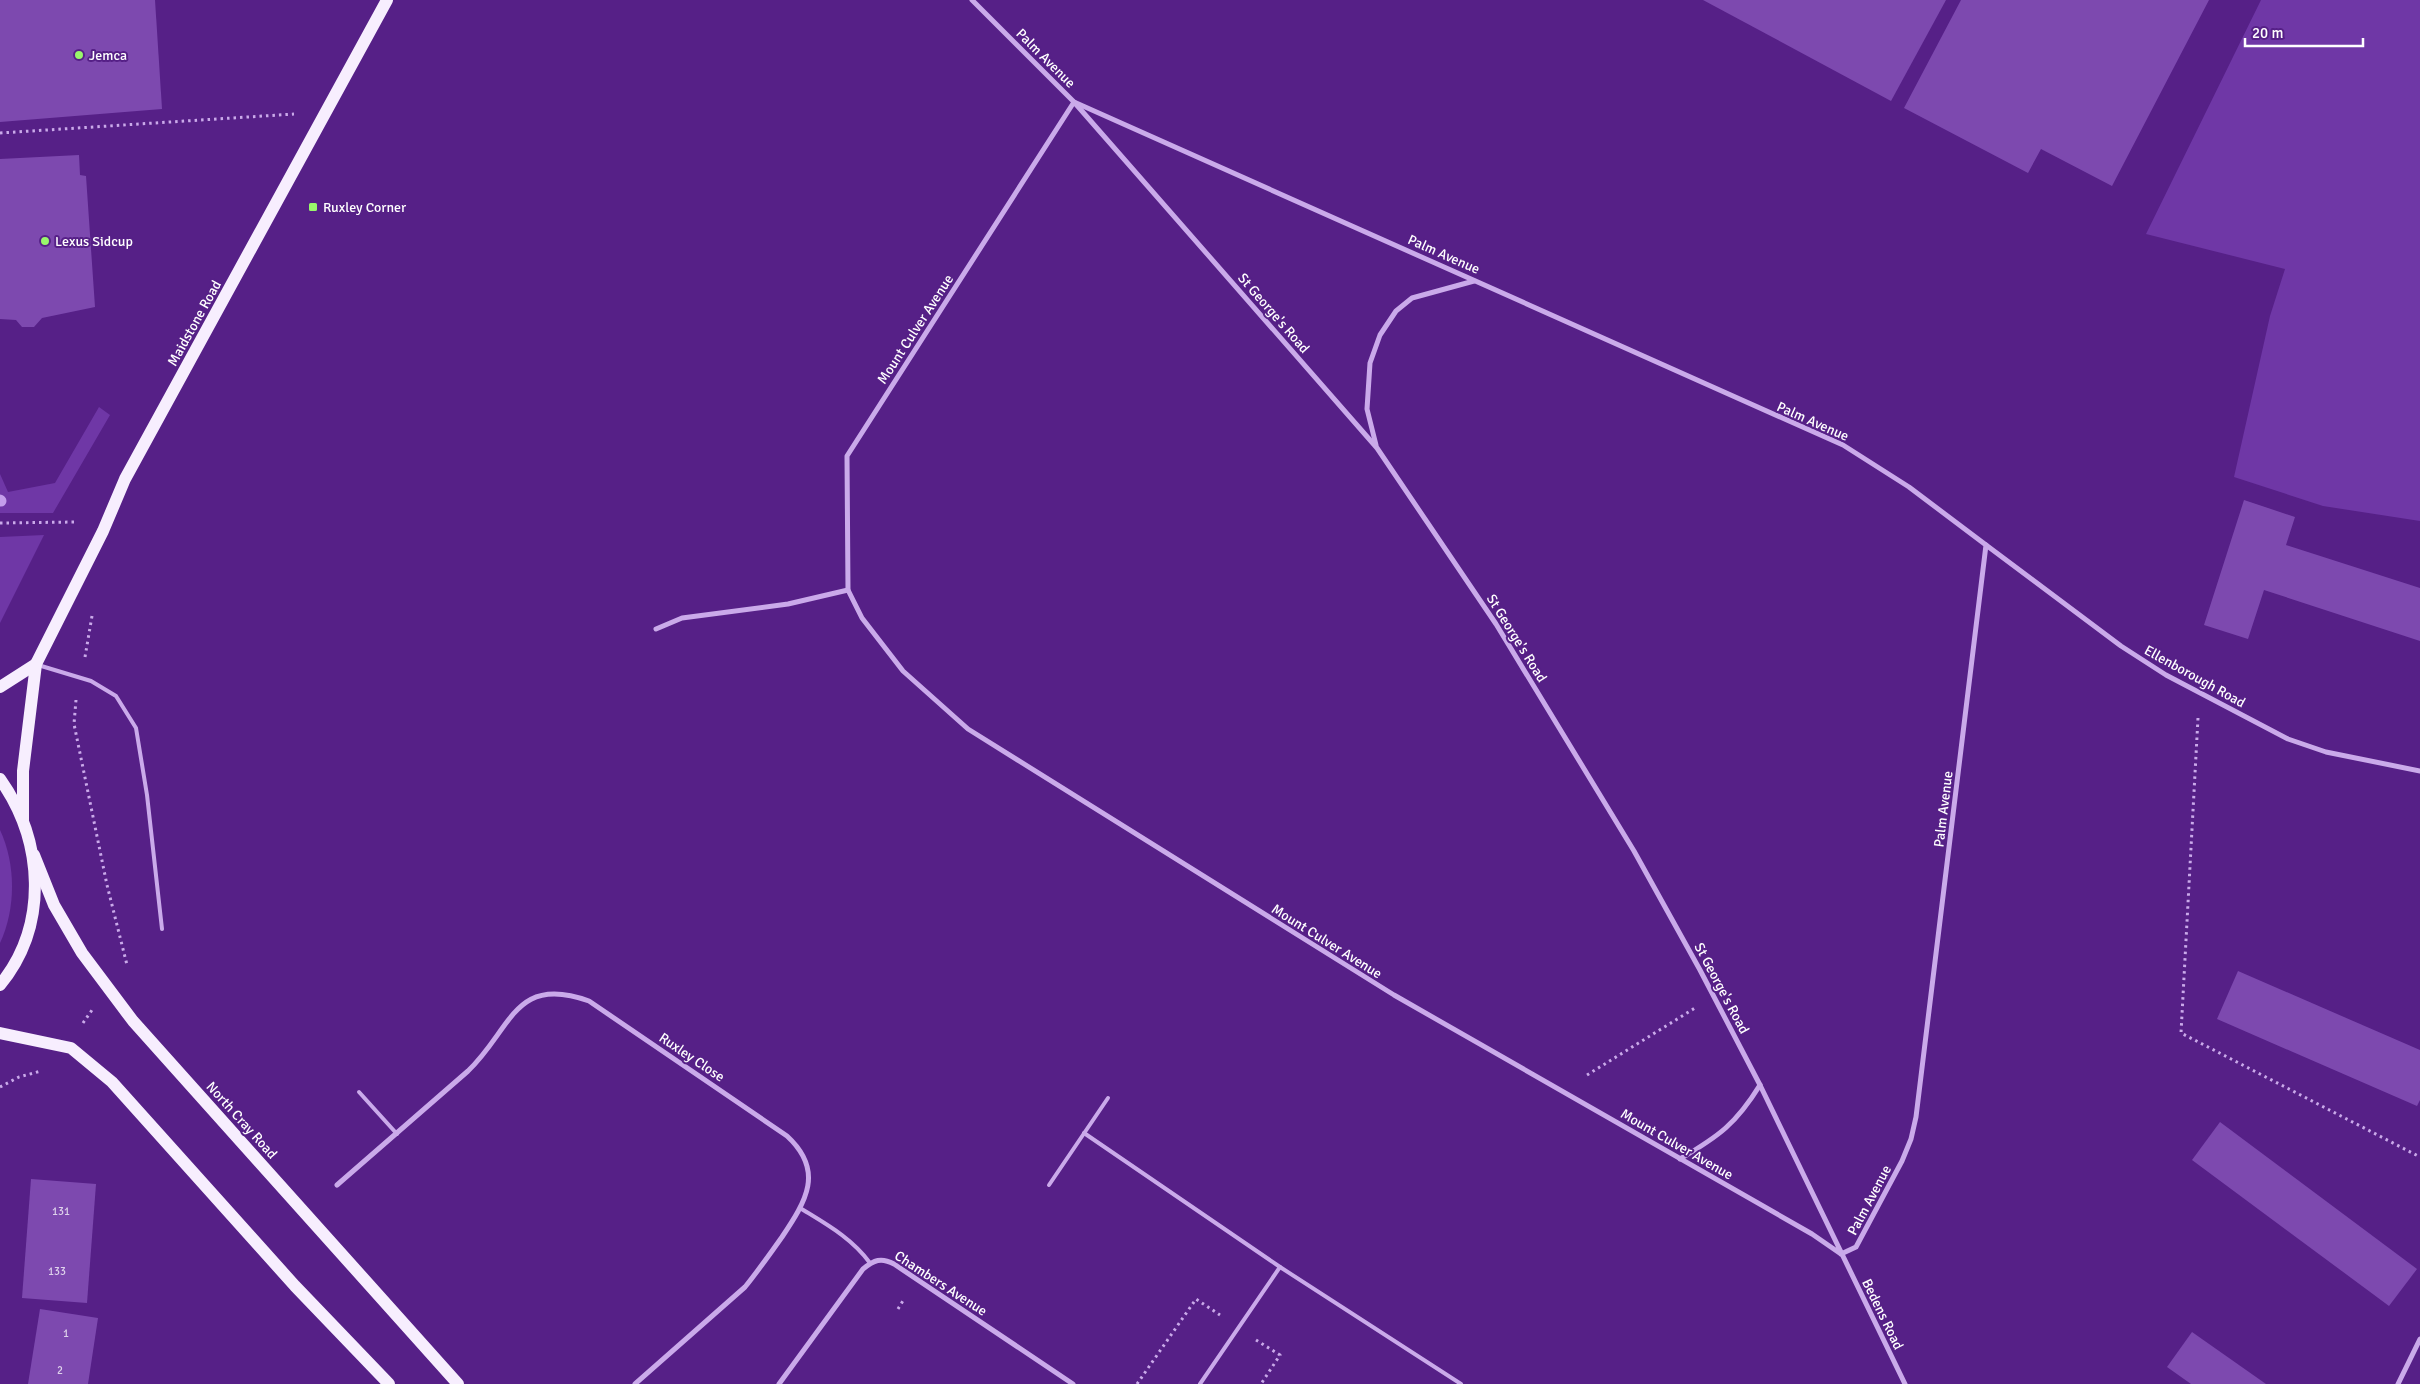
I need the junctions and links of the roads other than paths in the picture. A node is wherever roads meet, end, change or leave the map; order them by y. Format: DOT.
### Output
graph roads {
  1 [pos="387,0"];
  2 [pos="972,0"];
  3 [pos="1074,102"];
  4 [pos="1474,280"];
  5 [pos="1377,448"];
  6 [pos="1986,545"];
  7 [pos="848,590"];
  8 [pos="656,630"];
  9 [pos="36,664"];
  10 [pos="0,687"];
  11 [pos="2420,771"];
  12 [pos="0,779"];
  13 [pos="22,820"];
  14 [pos="34,855"];
  15 [pos="162,928"];
  16 [pos="0,985"];
  17 [pos="0,1033"];
  18 [pos="1760,1084"];
  19 [pos="359,1092"];
  20 [pos="1108,1098"];
  21 [pos="1084,1133"];
  22 [pos="397,1134"];
  23 [pos="1680,1159"];
  24 [pos="337,1185"];
  25 [pos="1049,1186"];
  26 [pos="800,1208"];
  27 [pos="1841,1254"];
  28 [pos="870,1263"];
  29 [pos="1280,1267"];
  30 [pos="2420,1339"];
  31 [pos="389,1384"];
  32 [pos="458,1384"];
  33 [pos="635,1384"];
  34 [pos="779,1384"];
  35 [pos="1073,1384"];
  36 [pos="1200,1384"];
  37 [pos="1461,1384"];
  38 [pos="1905,1384"];
  39 [pos="2398,1384"];
  1 -- 9 [label="main road, Maidstone Road"];
  2 -- 3 [label="street, Palm Avenue"];
  3 -- 4 [label="street, Palm Avenue"];
  3 -- 5 [label="street, St George's Road"];
  3 -- 7 [label="street, Mount Culver Avenue"];
  4 -- 5 [label="street"];
  4 -- 6 [label="street, Palm Avenue"];
  5 -- 18 [label="street, St George's Road"];
  6 -- 11 [label="street, Ellenborough Road"];
  6 -- 27 [label="street, Palm Avenue"];
  7 -- 8 [label="street"];
  7 -- 23 [label="street, Mount Culver Avenue"];
  9 -- 10 [label="main road"];
  9 -- 13 [label="main road, Maidstone Road"];
  9 -- 15 [label="lane"];
  12 -- 13 [label="main road"];
  13 -- 14 [label="main road"];
  14 -- 16 [label="main road"];
  14 -- 32 [label="main road, North Cray Road"];
  17 -- 31 [label="main road"];
  18 -- 23 [label="street"];
  18 -- 27 [label="street, St George's Road"];
  19 -- 22 [label="lane"];
  20 -- 21 [label="lane"];
  21 -- 25 [label="lane"];
  21 -- 29 [label="lane"];
  22 -- 24 [label="street, Ruxley Close"];
  22 -- 26 [label="street, Ruxley Close"];
  23 -- 27 [label="street, Mount Culver Avenue"];
  26 -- 28 [label="lane"];
  26 -- 33 [label="street, Ruxley Close"];
  27 -- 38 [label="street, Bedens Road"];
  28 -- 34 [label="street"];
  28 -- 35 [label="street, Chambers Avenue"];
  29 -- 36 [label="lane"];
  29 -- 37 [label="lane"];
  30 -- 39 [label="street"];
}
